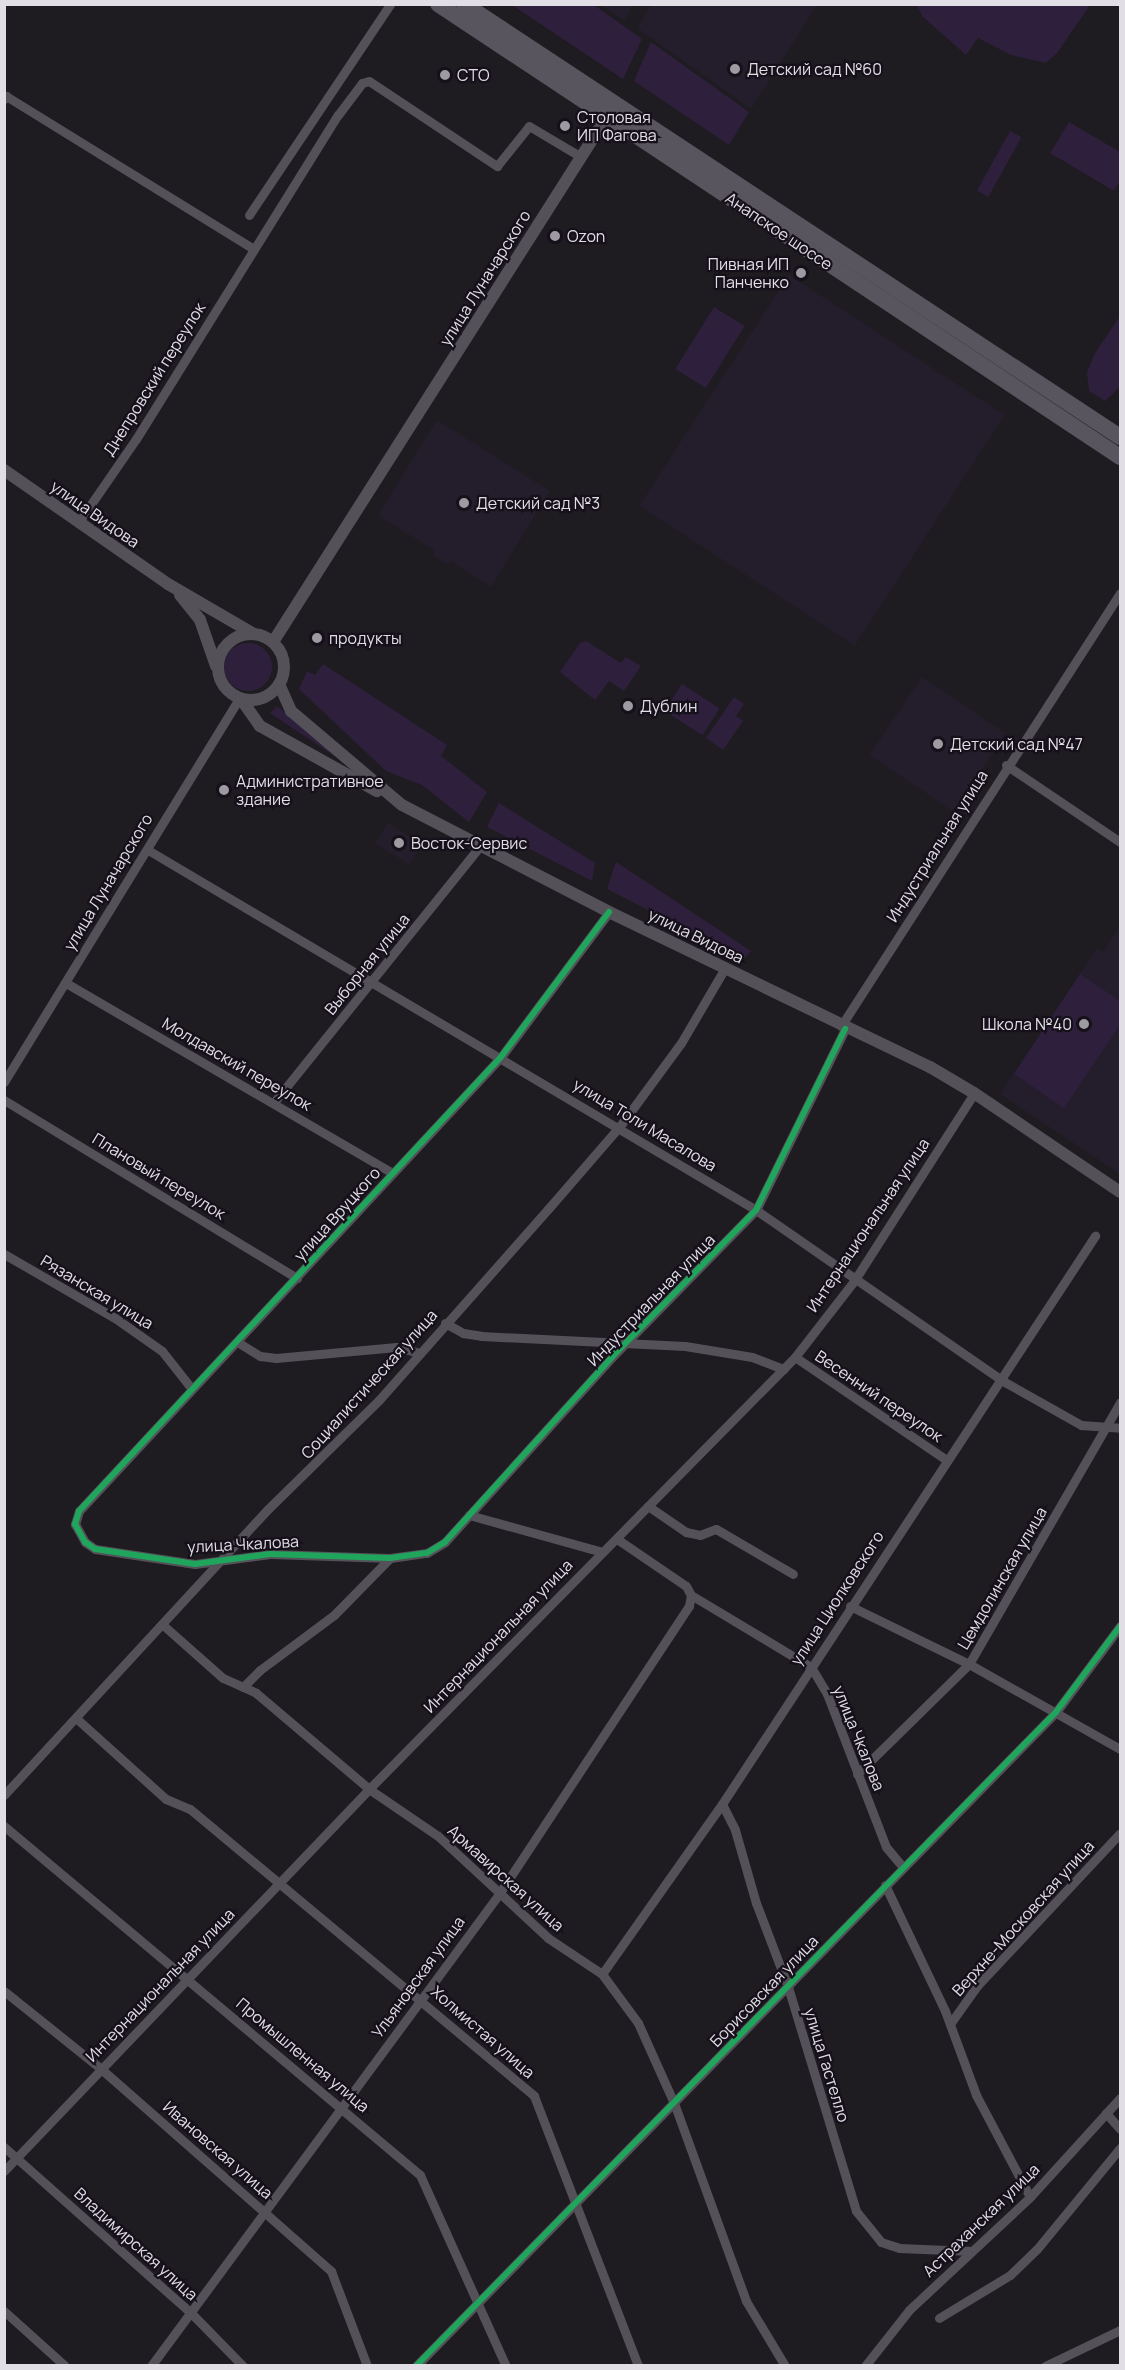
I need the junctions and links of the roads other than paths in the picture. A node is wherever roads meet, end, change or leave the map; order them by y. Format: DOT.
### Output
graph roads {
  1 [pos="390,4"];
  2 [pos="438,4"];
  3 [pos="464,4"];
  4 [pos="4,99"];
  5 [pos="611,110"];
  6 [pos="581,157"];
  7 [pos="249,215"];
  8 [pos="254,249"];
  9 [pos="1120,437"];
  10 [pos="1120,457"];
  11 [pos="4,470"];
  12 [pos="78,523"];
  13 [pos="168,584"];
  14 [pos="1120,592"];
  15 [pos="254,634"];
  16 [pos="273,642"];
  17 [pos="217,669"];
  18 [pos="279,684"];
  19 [pos="240,698"];
  20 [pos="1006,765"];
  21 [pos="402,805"];
  22 [pos="1120,842"];
  23 [pos="481,845"];
  24 [pos="148,850"];
  25 [pos="609,912"];
  26 [pos="724,968"];
  27 [pos="371,982"];
  28 [pos="66,983"];
  29 [pos="843,1028"];
  30 [pos="500,1058"];
  31 [pos="4,1082"];
  32 [pos="974,1092"];
  33 [pos="4,1100"];
  34 [pos="275,1101"];
  35 [pos="620,1126"];
  36 [pos="393,1173"];
  37 [pos="1120,1192"];
  38 [pos="756,1210"];
  39 [pos="1095,1236"];
  40 [pos="4,1254"];
  41 [pos="297,1278"];
  42 [pos="854,1281"];
  43 [pos="444,1323"];
  44 [pos="238,1343"];
  45 [pos="626,1344"];
  46 [pos="419,1353"];
  47 [pos="795,1358"];
  48 [pos="784,1369"];
  49 [pos="1004,1381"];
  50 [pos="192,1389"];
  51 [pos="1120,1402"];
  52 [pos="1107,1428"];
  53 [pos="1120,1428"];
  54 [pos="945,1459"];
  55 [pos="648,1506"];
  56 [pos="469,1515"];
  57 [pos="75,1524"];
  58 [pos="617,1539"];
  59 [pos="602,1551"];
  60 [pos="390,1558"];
  61 [pos="222,1562"];
  62 [pos="793,1574"];
  63 [pos="691,1595"];
  64 [pos="850,1606"];
  65 [pos="163,1625"];
  66 [pos="1120,1626"];
  67 [pos="969,1664"];
  68 [pos="811,1667"];
  69 [pos="243,1688"];
  70 [pos="1056,1712"];
  71 [pos="76,1719"];
  72 [pos="1120,1749"];
  73 [pos="857,1774"];
  74 [pos="369,1789"];
  75 [pos="4,1795"];
  76 [pos="722,1804"];
  77 [pos="4,1826"];
  78 [pos="1120,1833"];
  79 [pos="903,1867"];
  80 [pos="278,1884"];
  81 [pos="885,1885"];
  82 [pos="499,1894"];
  83 [pos="602,1974"];
  84 [pos="189,1978"];
  85 [pos="788,1987"];
  86 [pos="4,1990"];
  87 [pos="420,1997"];
  88 [pos="950,2024"];
  89 [pos="100,2068"];
  90 [pos="1120,2097"];
  91 [pos="674,2103"];
  92 [pos="343,2107"];
  93 [pos="1107,2113"];
  94 [pos="1120,2129"];
  95 [pos="4,2147"];
  96 [pos="1120,2148"];
  97 [pos="17,2158"];
  98 [pos="4,2171"];
  99 [pos="1029,2197"];
  100 [pos="574,2206"];
  101 [pos="267,2213"];
  102 [pos="972,2251"];
  103 [pos="479,2300"];
  104 [pos="4,2311"];
  105 [pos="192,2314"];
  106 [pos="939,2318"];
  107 [pos="1120,2330"];
  108 [pos="65,2366"];
  109 [pos="151,2366"];
  110 [pos="243,2366"];
  111 [pos="367,2366"];
  112 [pos="416,2366"];
  113 [pos="506,2366"];
  114 [pos="638,2366"];
  115 [pos="785,2366"];
  116 [pos="865,2366"];
  117 [pos="1045,2366"];
  1 -- 7 [label="street"];
  2 -- 5 [label="highway, Анапское шоссе"];
  3 -- 5 [label="highway, Анапское шоссе"];
  4 -- 8 [label="street"];
  5 -- 6 [label="street, улица Луначарского"];
  5 -- 9 [label="highway, Анапское шоссе"];
  5 -- 10 [label="highway, Анапское шоссе"];
  6 -- 8 [label="street, Днепровский переулок"];
  6 -- 16 [label="street, улица Луначарского"];
  8 -- 12 [label="street, Днепровский переулок"];
  11 -- 12 [label="street, улица Видова"];
  12 -- 13 [label="street, улица Видова"];
  13 -- 15 [label="street"];
  13 -- 17 [label="street"];
  14 -- 20 [label="street, Индустриальная улица"];
  15 -- 16 [label="street"];
  15 -- 17 [label="street"];
  16 -- 18 [label="street"];
  17 -- 19 [label="street"];
  18 -- 19 [label="street"];
  18 -- 21 [label="street, улица Видова"];
  19 -- 21 [label="street"];
  19 -- 24 [label="street, улица Луначарского"];
  20 -- 22 [label="street"];
  20 -- 29 [label="street, Индустриальная улица"];
  21 -- 23 [label="street, улица Видова"];
  23 -- 25 [label="street, улица Видова"];
  23 -- 27 [label="street, Выборная улица"];
  24 -- 27 [label="street, улица Толи Масалова"];
  24 -- 28 [label="street, улица Луначарского"];
  25 -- 26 [label="street, улица Видова"];
  25 -- 30 [label="street, улица Вруцкого"];
  26 -- 29 [label="street, улица Видова"];
  26 -- 35 [label="street, Социалистическая улица"];
  27 -- 30 [label="street, улица Толи Масалова"];
  27 -- 34 [label="street, Выборная улица"];
  28 -- 31 [label="street, улица Луначарского"];
  28 -- 34 [label="street, Молдавский переулок"];
  29 -- 32 [label="street, улица Видова"];
  29 -- 38 [label="street, Индустриальная улица"];
  30 -- 35 [label="street, улица Толи Масалова"];
  30 -- 36 [label="street, улица Вруцкого"];
  32 -- 37 [label="street, улица Видова"];
  32 -- 42 [label="street, Интернациональная улица"];
  33 -- 41 [label="street, Плановый переулок"];
  34 -- 36 [label="street, Молдавский переулок"];
  35 -- 38 [label="street, улица Толи Масалова"];
  35 -- 43 [label="street, Социалистическая улица"];
  36 -- 41 [label="street, улица Вруцкого"];
  38 -- 42 [label="street, улица Толи Масалова"];
  38 -- 45 [label="street, Индустриальная улица"];
  39 -- 49 [label="street, улица Циолковского"];
  40 -- 50 [label="street, Рязанская улица"];
  41 -- 44 [label="street, улица Вруцкого"];
  42 -- 47 [label="street, Интернациональная улица"];
  42 -- 49 [label="street, улица Толи Масалова"];
  43 -- 45 [label="street"];
  43 -- 46 [label="street, Социалистическая улица"];
  44 -- 46 [label="street"];
  44 -- 50 [label="street, улица Вруцкого"];
  45 -- 48 [label="street"];
  45 -- 56 [label="street, Индустриальная улица"];
  46 -- 61 [label="street, Социалистическая улица"];
  47 -- 48 [label="street, Интернациональная улица"];
  47 -- 54 [label="street, Весенний переулок"];
  48 -- 55 [label="street, Интернациональная улица"];
  49 -- 52 [label="street, улица Толи Масалова"];
  49 -- 54 [label="street, улица Циолковского"];
  50 -- 57 [label="street, улица Вруцкого"];
  51 -- 52 [label="street, Цемдолинская улица"];
  52 -- 53 [label="street, улица Толи Масалова"];
  52 -- 67 [label="street, Цемдолинская улица"];
  54 -- 64 [label="street, улица Циолковского"];
  55 -- 58 [label="street, Интернациональная улица"];
  55 -- 62 [label="street"];
  56 -- 59 [label="street"];
  56 -- 60 [label="street, Индустриальная улица"];
  57 -- 61 [label="street, улица Чкалова"];
  58 -- 59 [label="street, Интернациональная улица"];
  58 -- 63 [label="street, улица Чкалова"];
  59 -- 74 [label="street, Интернациональная улица"];
  60 -- 61 [label="street, улица Чкалова"];
  60 -- 69 [label="street"];
  61 -- 65 [label="street, Социалистическая улица"];
  63 -- 68 [label="street, улица Чкалова"];
  63 -- 82 [label="street, Ульяновская улица"];
  64 -- 67 [label="street"];
  64 -- 68 [label="street, улица Циолковского"];
  65 -- 69 [label="street, Армавирская улица"];
  65 -- 71 [label="street, Социалистическая улица"];
  66 -- 70 [label="street, Борисовская улица"];
  67 -- 70 [label="street"];
  67 -- 73 [label="street, Цемдолинская улица"];
  68 -- 73 [label="street, улица Чкалова"];
  68 -- 76 [label="street, улица Циолковского"];
  69 -- 74 [label="street, Армавирская улица"];
  70 -- 72 [label="street"];
  70 -- 79 [label="street, Борисовская улица"];
  71 -- 75 [label="street, Социалистическая улица"];
  71 -- 80 [label="street, Холмистая улица"];
  73 -- 79 [label="street, улица Чкалова"];
  74 -- 80 [label="street, Интернациональная улица"];
  74 -- 82 [label="street, Армавирская улица"];
  76 -- 83 [label="street, улица Циолковского"];
  76 -- 85 [label="street, улица Гастелло"];
  77 -- 84 [label="street, Промышленная улица"];
  78 -- 88 [label="street, Верхне-Московская улица"];
  79 -- 81 [label="street, Борисовская улица"];
  80 -- 84 [label="street, Интернациональная улица"];
  80 -- 87 [label="street, Холмистая улица"];
  81 -- 85 [label="street, Борисовская улица"];
  81 -- 88 [label="street"];
  82 -- 83 [label="street, Армавирская улица"];
  82 -- 87 [label="street, Ульяновская улица"];
  83 -- 91 [label="street, Армавирская улица"];
  84 -- 89 [label="street, Интернациональная улица"];
  84 -- 92 [label="street, Промышленная улица"];
  85 -- 91 [label="street, Борисовская улица"];
  85 -- 102 [label="street, улица Гастелло"];
  86 -- 89 [label="street, Ивановская улица"];
  87 -- 92 [label="street, Ульяновская улица"];
  87 -- 100 [label="street, Холмистая улица"];
  88 -- 99 [label="street"];
  89 -- 97 [label="street, Интернациональная улица"];
  89 -- 101 [label="street, Ивановская улица"];
  90 -- 93 [label="street, Астраханская улица"];
  91 -- 100 [label="street, Борисовская улица"];
  91 -- 115 [label="street, Армавирская улица"];
  92 -- 101 [label="street, Ульяновская улица"];
  92 -- 103 [label="street, Промышленная улица"];
  93 -- 94 [label="street"];
  93 -- 99 [label="street, Астраханская улица"];
  95 -- 97 [label="street, Владимирская улица"];
  96 -- 106 [label="street"];
  97 -- 98 [label="street, Интернациональная улица"];
  97 -- 105 [label="street, Владимирская улица"];
  99 -- 102 [label="street, Астраханская улица"];
  100 -- 103 [label="street, Борисовская улица"];
  100 -- 114 [label="street, Холмистая улица"];
  101 -- 105 [label="street, Ульяновская улица"];
  101 -- 111 [label="street, Ивановская улица"];
  102 -- 116 [label="street, Астраханская улица"];
  103 -- 112 [label="street, Борисовская улица"];
  103 -- 113 [label="street, Промышленная улица"];
  104 -- 108 [label="street"];
  105 -- 109 [label="street, Ульяновская улица"];
  105 -- 110 [label="street, Владимирская улица"];
  107 -- 117 [label="street"];
}
